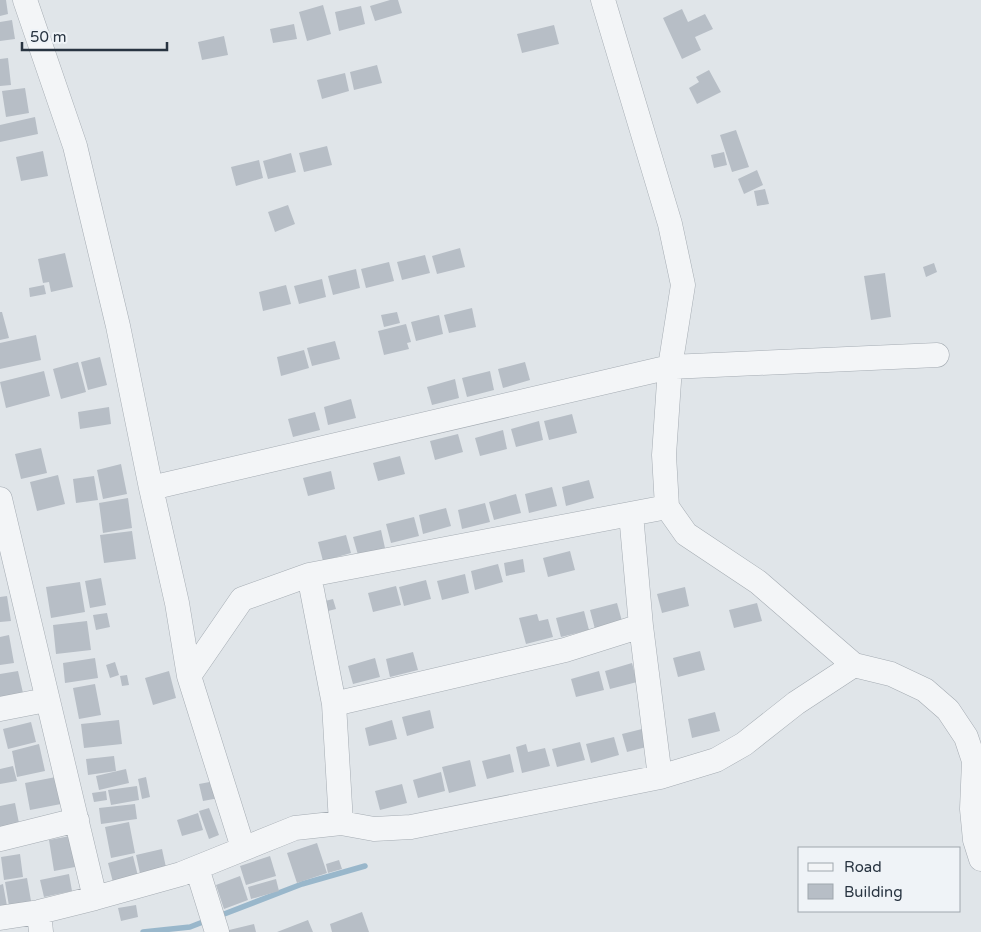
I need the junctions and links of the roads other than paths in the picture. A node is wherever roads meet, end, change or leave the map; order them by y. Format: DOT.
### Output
graph roads {
  1 [pos="25,0"];
  2 [pos="603,0"];
  3 [pos="936,355"];
  4 [pos="670,368"];
  5 [pos="151,488"];
  6 [pos="0,499"];
  7 [pos="667,507"];
  8 [pos="631,514"];
  9 [pos="9,574"];
  10 [pos="309,575"];
  11 [pos="642,626"];
  12 [pos="854,665"];
  13 [pos="189,676"];
  14 [pos="46,700"];
  15 [pos="334,704"];
  16 [pos="0,709"];
  17 [pos="660,777"];
  18 [pos="78,820"];
  19 [pos="341,823"];
  20 [pos="0,839"];
  21 [pos="244,848"];
  22 [pos="981,859"];
  23 [pos="197,868"];
  24 [pos="96,898"];
  25 [pos="0,918"];
  26 [pos="40,922"];
  27 [pos="217,932"];
  1 -- 5 [label="street"];
  2 -- 4 [label="street"];
  3 -- 4 [label="street"];
  4 -- 5 [label="street"];
  4 -- 7 [label="street"];
  5 -- 13 [label="street"];
  6 -- 9 [label="street"];
  7 -- 8 [label="street"];
  7 -- 12 [label="street"];
  8 -- 10 [label="street"];
  8 -- 11 [label="street"];
  9 -- 14 [label="street"];
  10 -- 13 [label="street"];
  10 -- 15 [label="street"];
  11 -- 15 [label="street"];
  11 -- 17 [label="street"];
  12 -- 17 [label="street"];
  12 -- 22 [label="street"];
  13 -- 21 [label="street"];
  14 -- 16 [label="street"];
  14 -- 18 [label="street"];
  15 -- 19 [label="street"];
  17 -- 19 [label="street"];
  18 -- 20 [label="street"];
  18 -- 24 [label="street"];
  19 -- 21 [label="street"];
  21 -- 23 [label="street"];
  23 -- 24 [label="street"];
  23 -- 27 [label="street"];
  24 -- 26 [label="street"];
  25 -- 26 [label="street"];
}
